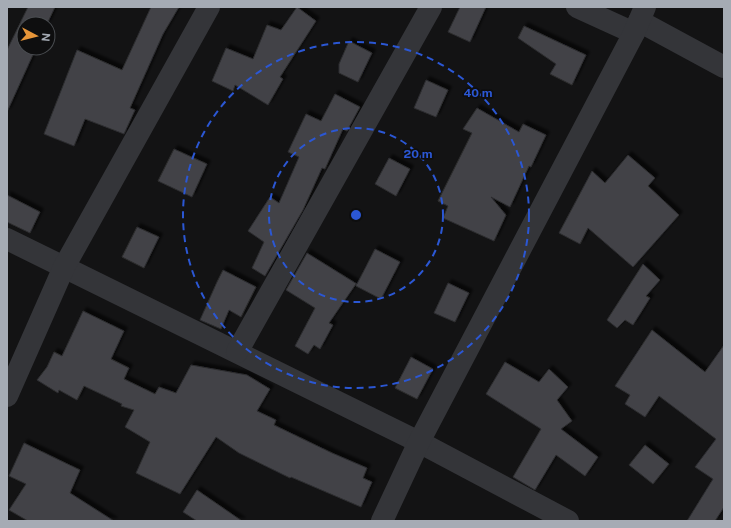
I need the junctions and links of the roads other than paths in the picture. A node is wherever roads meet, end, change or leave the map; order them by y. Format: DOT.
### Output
graph roads {
  1 [pos="209,7"];
  2 [pos="431,7"];
  3 [pos="578,7"];
  4 [pos="640,20"];
  5 [pos="724,67"];
  6 [pos="7,239"];
  7 [pos="64,267"];
  8 [pos="237,352"];
  9 [pos="7,396"];
  10 [pos="419,442"];
  11 [pos="382,521"];
  12 [pos="568,521"];
  1 -- 7 [label="street"];
  2 -- 8 [label="street"];
  3 -- 4 [label="street"];
  4 -- 5 [label="street"];
  4 -- 10 [label="street"];
  6 -- 7 [label="street"];
  7 -- 8 [label="street"];
  7 -- 9 [label="street"];
  8 -- 10 [label="street"];
  10 -- 11 [label="street"];
  10 -- 12 [label="street"];
}
